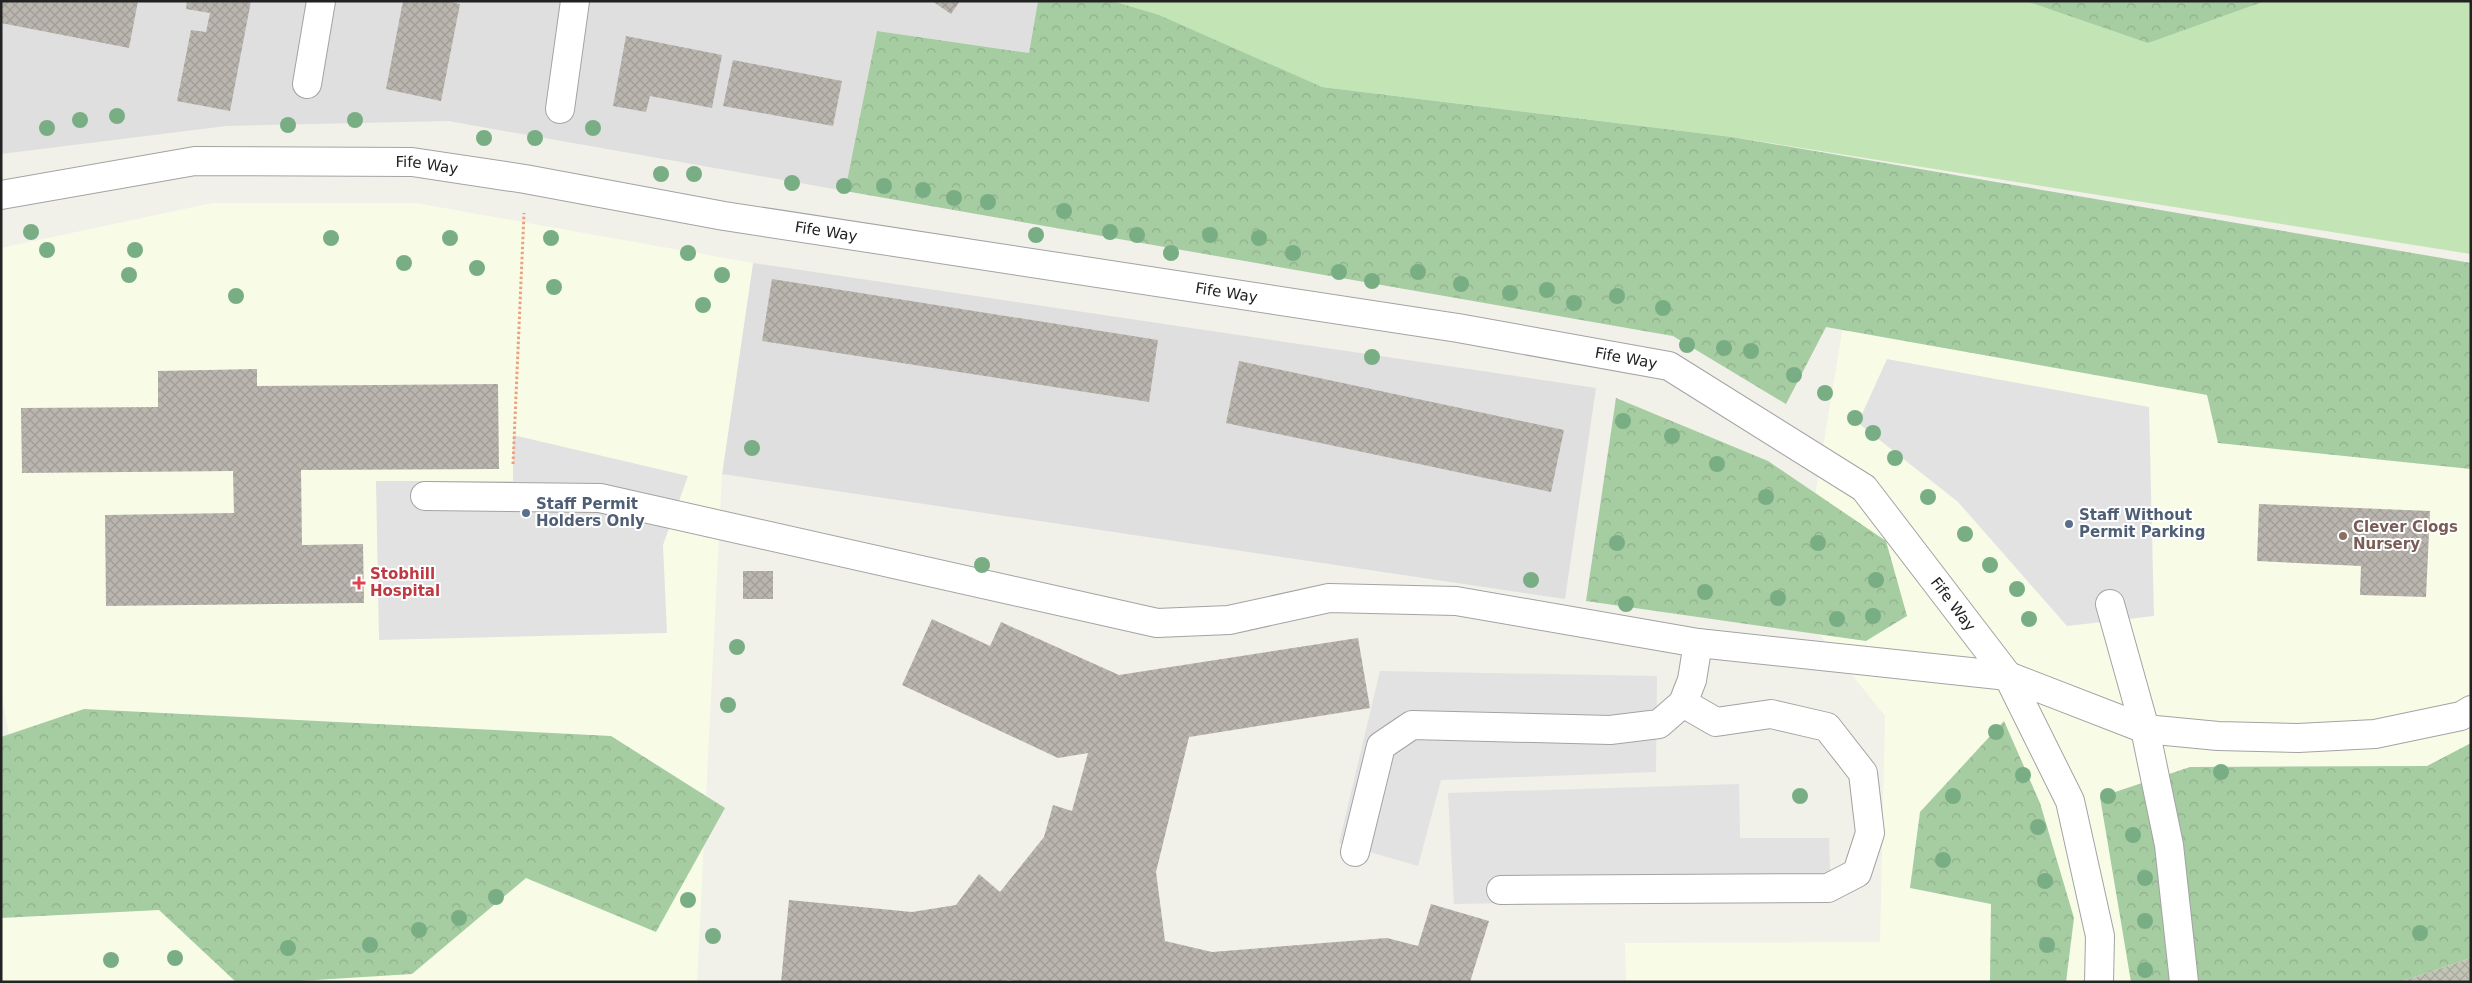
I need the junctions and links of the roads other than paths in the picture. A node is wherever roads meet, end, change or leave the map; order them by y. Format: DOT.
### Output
graph roads {
  1 [pos="321,1"];
  2 [pos="575,1"];
  3 [pos="306,84"];
  4 [pos="560,109"];
  5 [pos="1,194"];
  6 [pos="425,496"];
  7 [pos="2110,604"];
  8 [pos="1698,644"];
  9 [pos="2008,676"];
  10 [pos="1683,703"];
  11 [pos="2471,710"];
  12 [pos="2145,729"];
  13 [pos="1355,852"];
  14 [pos="1501,890"];
  15 [pos="2099,982"];
  16 [pos="2184,982"];
  1 -- 3 [label="street"];
  2 -- 4 [label="street"];
  5 -- 9 [label="street, Fife Way"];
  6 -- 8 [label="street"];
  7 -- 12 [label="street"];
  8 -- 9 [label="street"];
  8 -- 10 [label="street"];
  9 -- 12 [label="street"];
  9 -- 15 [label="street, Fife Way"];
  10 -- 13 [label="street"];
  10 -- 14 [label="street"];
  11 -- 12 [label="street"];
  12 -- 16 [label="street"];
}
